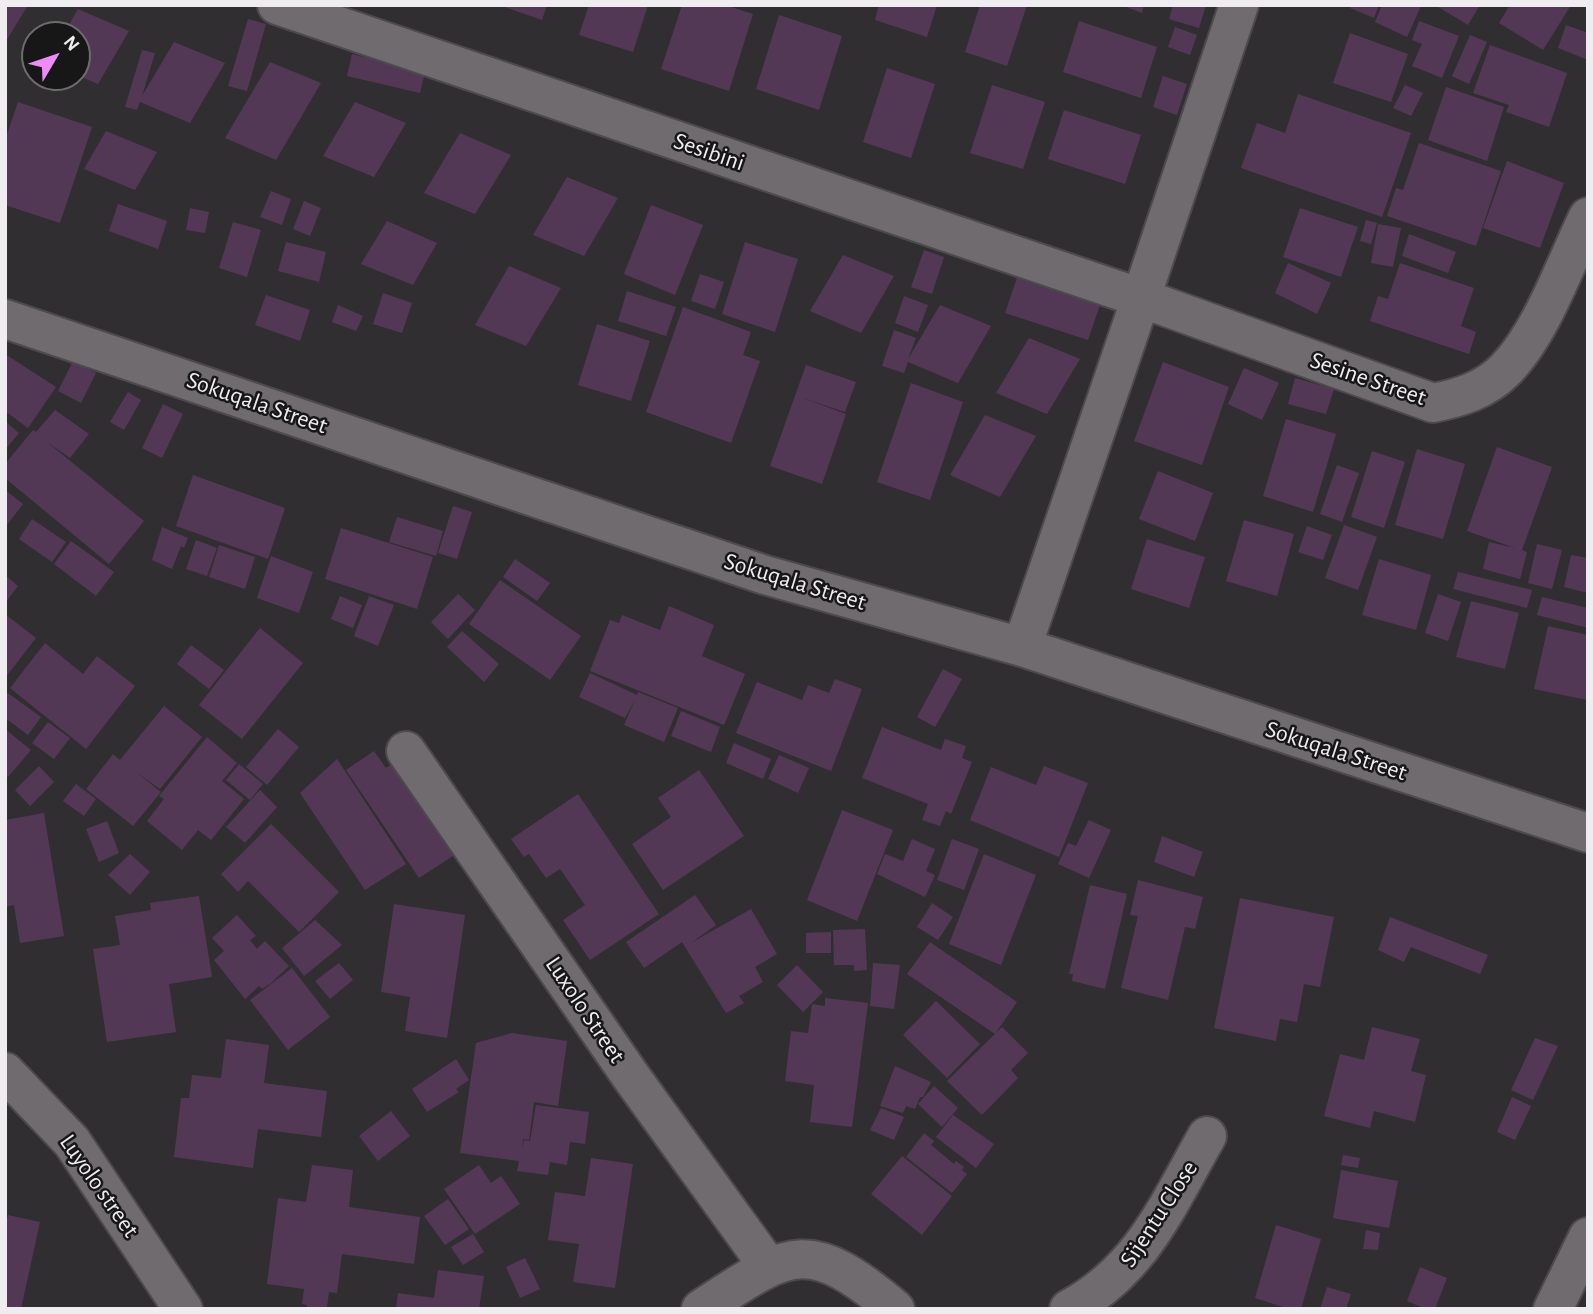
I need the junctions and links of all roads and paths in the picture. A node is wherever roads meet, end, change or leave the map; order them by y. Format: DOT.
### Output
graph roads {
  1 [pos="277,5"];
  2 [pos="1240,5"];
  3 [pos="1588,217"];
  4 [pos="1141,298"];
  5 [pos="5,319"];
  6 [pos="1022,647"];
  7 [pos="406,751"];
  8 [pos="1588,833"];
  9 [pos="5,1072"];
  10 [pos="1208,1136"];
  11 [pos="1588,1237"];
  12 [pos="768,1266"];
  13 [pos="183,1309"];
  14 [pos="701,1309"];
  15 [pos="895,1309"];
  16 [pos="1069,1309"];
  17 [pos="1553,1309"];
  1 -- 4 [label="street, Sesibini"];
  2 -- 4 [label="street"];
  3 -- 4 [label="street, Sesine Street"];
  4 -- 6 [label="street"];
  5 -- 6 [label="street, Sokuqala Street"];
  6 -- 8 [label="street, Sokuqala Street"];
  7 -- 12 [label="street, Luxolo Street"];
  9 -- 13 [label="street, Luyolo street"];
  10 -- 16 [label="street, Sijentu Close"];
  11 -- 17 [label="street"];
  12 -- 14 [label="street"];
  12 -- 15 [label="street"];
}
